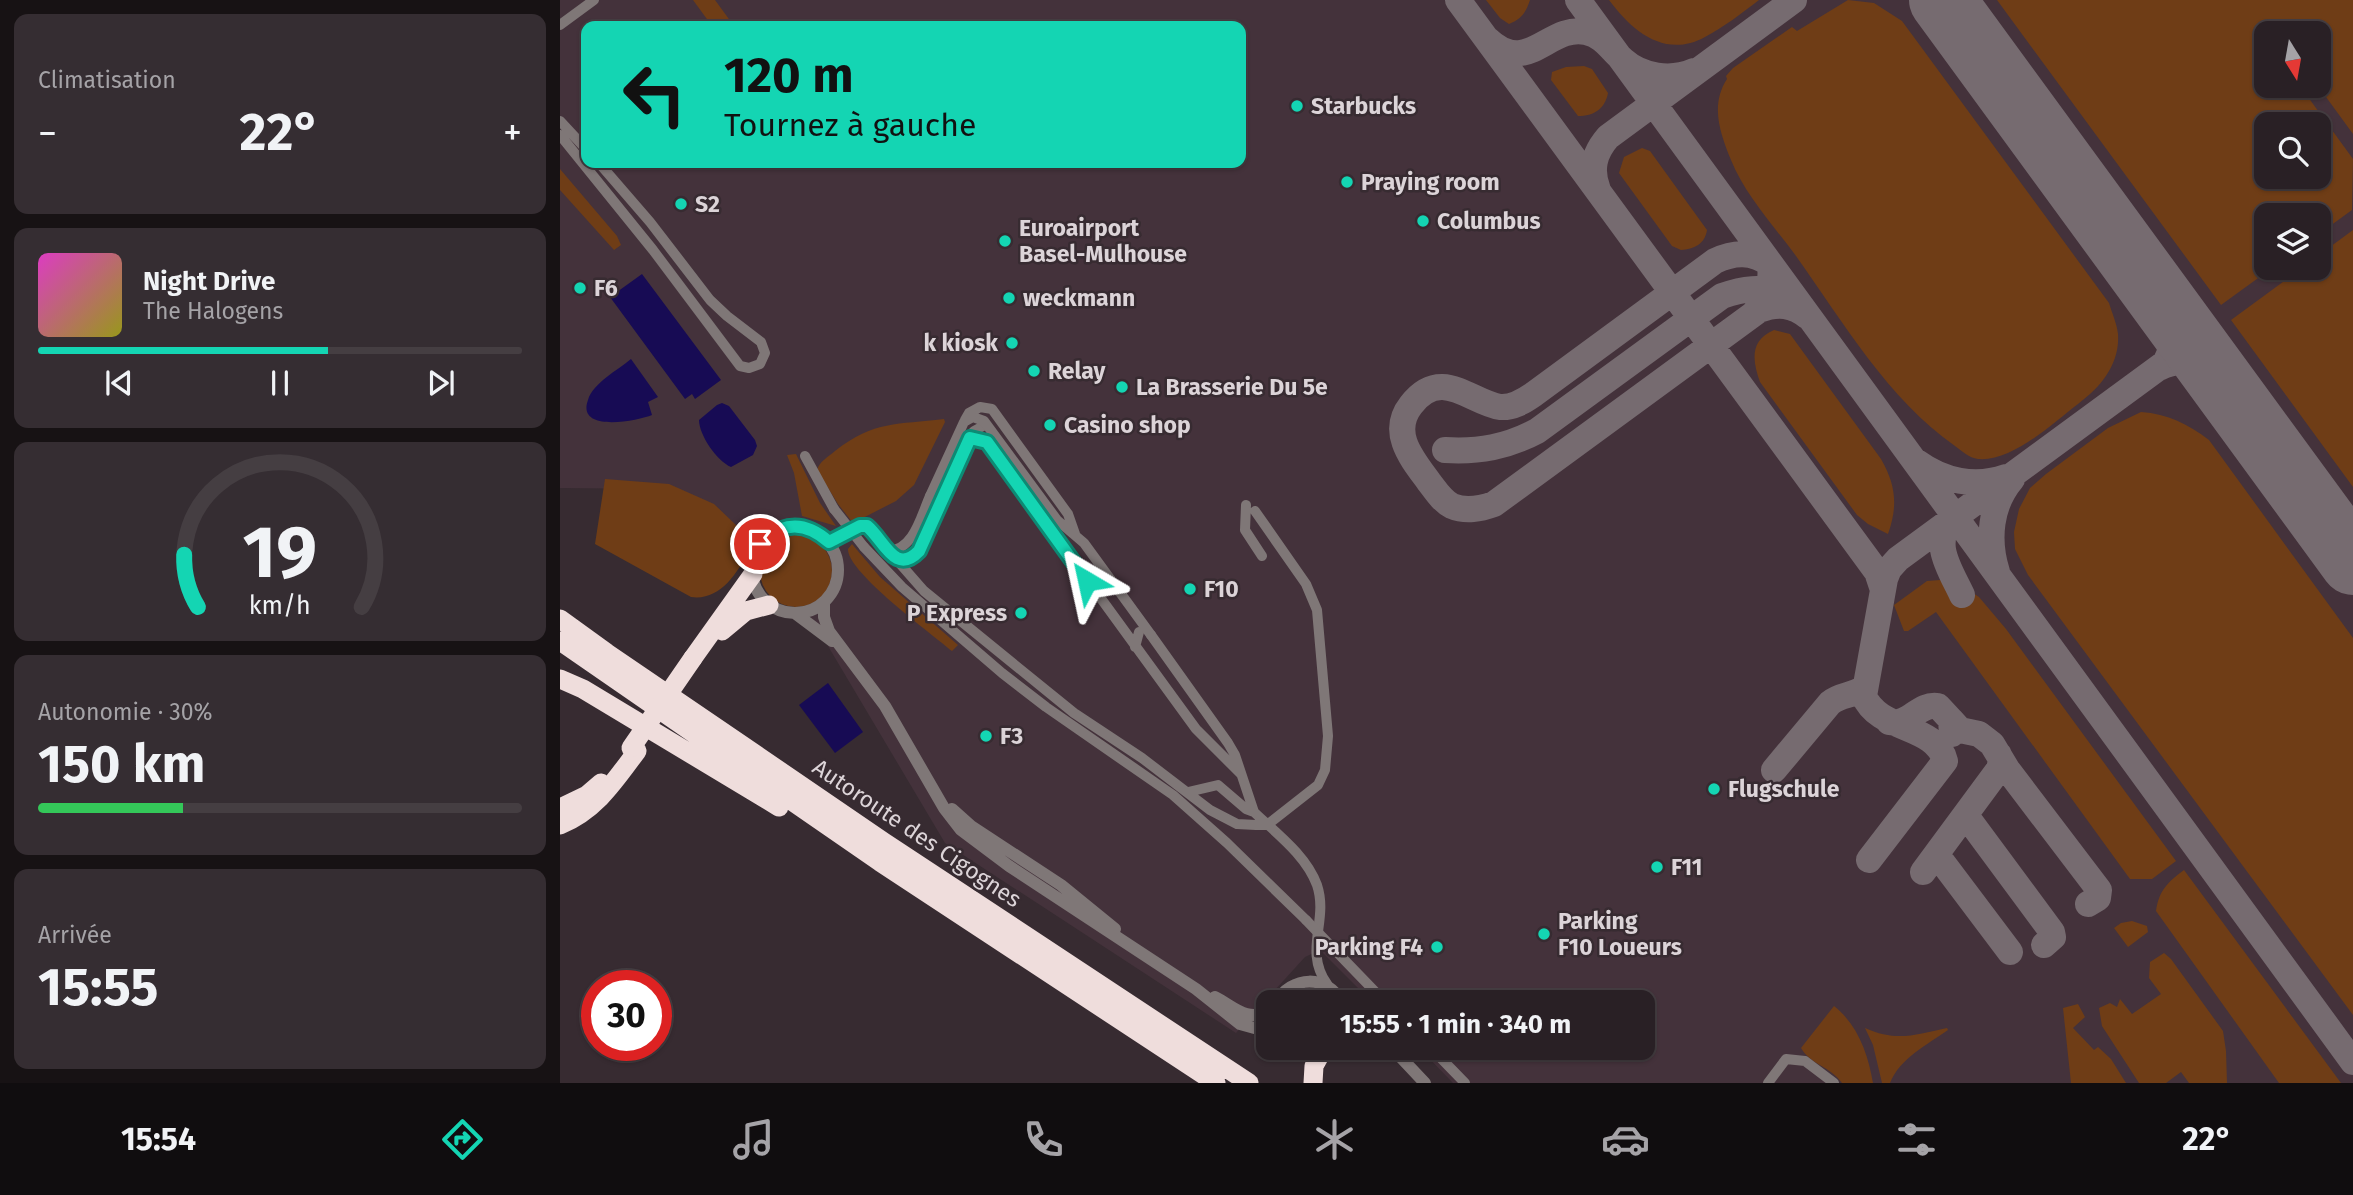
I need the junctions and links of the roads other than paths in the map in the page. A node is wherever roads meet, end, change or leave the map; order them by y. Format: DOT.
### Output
graph roads {
  1 [pos="594,0"];
  2 [pos="560,25"];
  3 [pos="560,121"];
  4 [pos="560,135"];
  5 [pos="581,144"];
  6 [pos="581,161"];
  7 [pos="587,168"];
  8 [pos="603,168"];
  9 [pos="983,426"];
  10 [pos="970,438"];
  11 [pos="805,456"];
  12 [pos="829,542"];
  13 [pos="892,555"];
  14 [pos="1262,556"];
  15 [pos="753,574"];
  16 [pos="824,603"];
  17 [pos="769,605"];
  18 [pos="796,614"];
  19 [pos="560,618"];
  20 [pos="1139,632"];
  21 [pos="560,641"];
  22 [pos="1135,647"];
  23 [pos="842,651"];
  24 [pos="695,660"];
  25 [pos="560,679"];
  26 [pos="634,750"];
  27 [pos="1241,774"];
  28 [pos="932,786"];
  29 [pos="1188,792"];
  30 [pos="560,808"];
  31 [pos="1254,811"];
  32 [pos="560,825"];
  33 [pos="1267,825"];
  34 [pos="880,862"];
  35 [pos="1031,865"];
  36 [pos="1009,866"];
  37 [pos="1135,949"];
  38 [pos="1327,984"];
  39 [pos="1196,989"];
  40 [pos="1286,990"];
  41 [pos="1334,990"];
  42 [pos="1373,990"];
  43 [pos="1256,1016"];
  44 [pos="1256,1028"];
  45 [pos="1317,1060"];
  46 [pos="1403,1060"];
  47 [pos="1443,1060"];
  48 [pos="1216,1083"];
  49 [pos="1250,1083"];
  50 [pos="1313,1083"];
  51 [pos="1425,1083"];
  52 [pos="1465,1083"];
  53 [pos="1768,1083"];
  54 [pos="1834,1083"];
  1 -- 2 [label="street"];
  3 -- 5 [label="street"];
  4 -- 6 [label="street"];
  7 -- 8 [label="street"];
  9 -- 10 [label="street"];
  10 -- 13 [label="street"];
  10 -- 22 [label="street"];
  11 -- 42 [label="street, bridge"];
  12 -- 13 [label="street"];
  12 -- 15 [label="street"];
  12 -- 16 [label="street"];
  13 -- 27 [label="street, bridge"];
  13 -- 29 [label="street"];
  14 -- 33 [label="street"];
  15 -- 17 [label="street"];
  15 -- 24 [label="highway"];
  16 -- 18 [label="street"];
  16 -- 23 [label="street"];
  17 -- 18 [label="street"];
  17 -- 24 [label="highway"];
  18 -- 23 [label="street"];
  19 -- 49 [label="highway, Autoroute des Cigognes"];
  20 -- 22 [label="street"];
  21 -- 34 [label="highway, Autoroute des Cigognes"];
  22 -- 27 [label="street"];
  23 -- 28 [label="street"];
  24 -- 26 [label="highway, bridge"];
  25 -- 34 [label="highway"];
  26 -- 30 [label="highway"];
  26 -- 32 [label="highway"];
  27 -- 31 [label="street"];
  28 -- 35 [label="street"];
  28 -- 36 [label="street"];
  29 -- 31 [label="street"];
  29 -- 33 [label="street"];
  31 -- 33 [label="street"];
  33 -- 38 [label="street"];
  34 -- 48 [label="highway, Autoroute des Cigognes"];
  35 -- 36 [label="street"];
  35 -- 37 [label="street"];
  36 -- 37 [label="street"];
  37 -- 39 [label="street"];
  38 -- 40 [label="street"];
  38 -- 41 [label="street"];
  39 -- 43 [label="street"];
  39 -- 44 [label="street"];
  45 -- 50 [label="highway"];
  46 -- 51 [label="street"];
  47 -- 52 [label="street"];
  53 -- 54 [label="street"];
}
